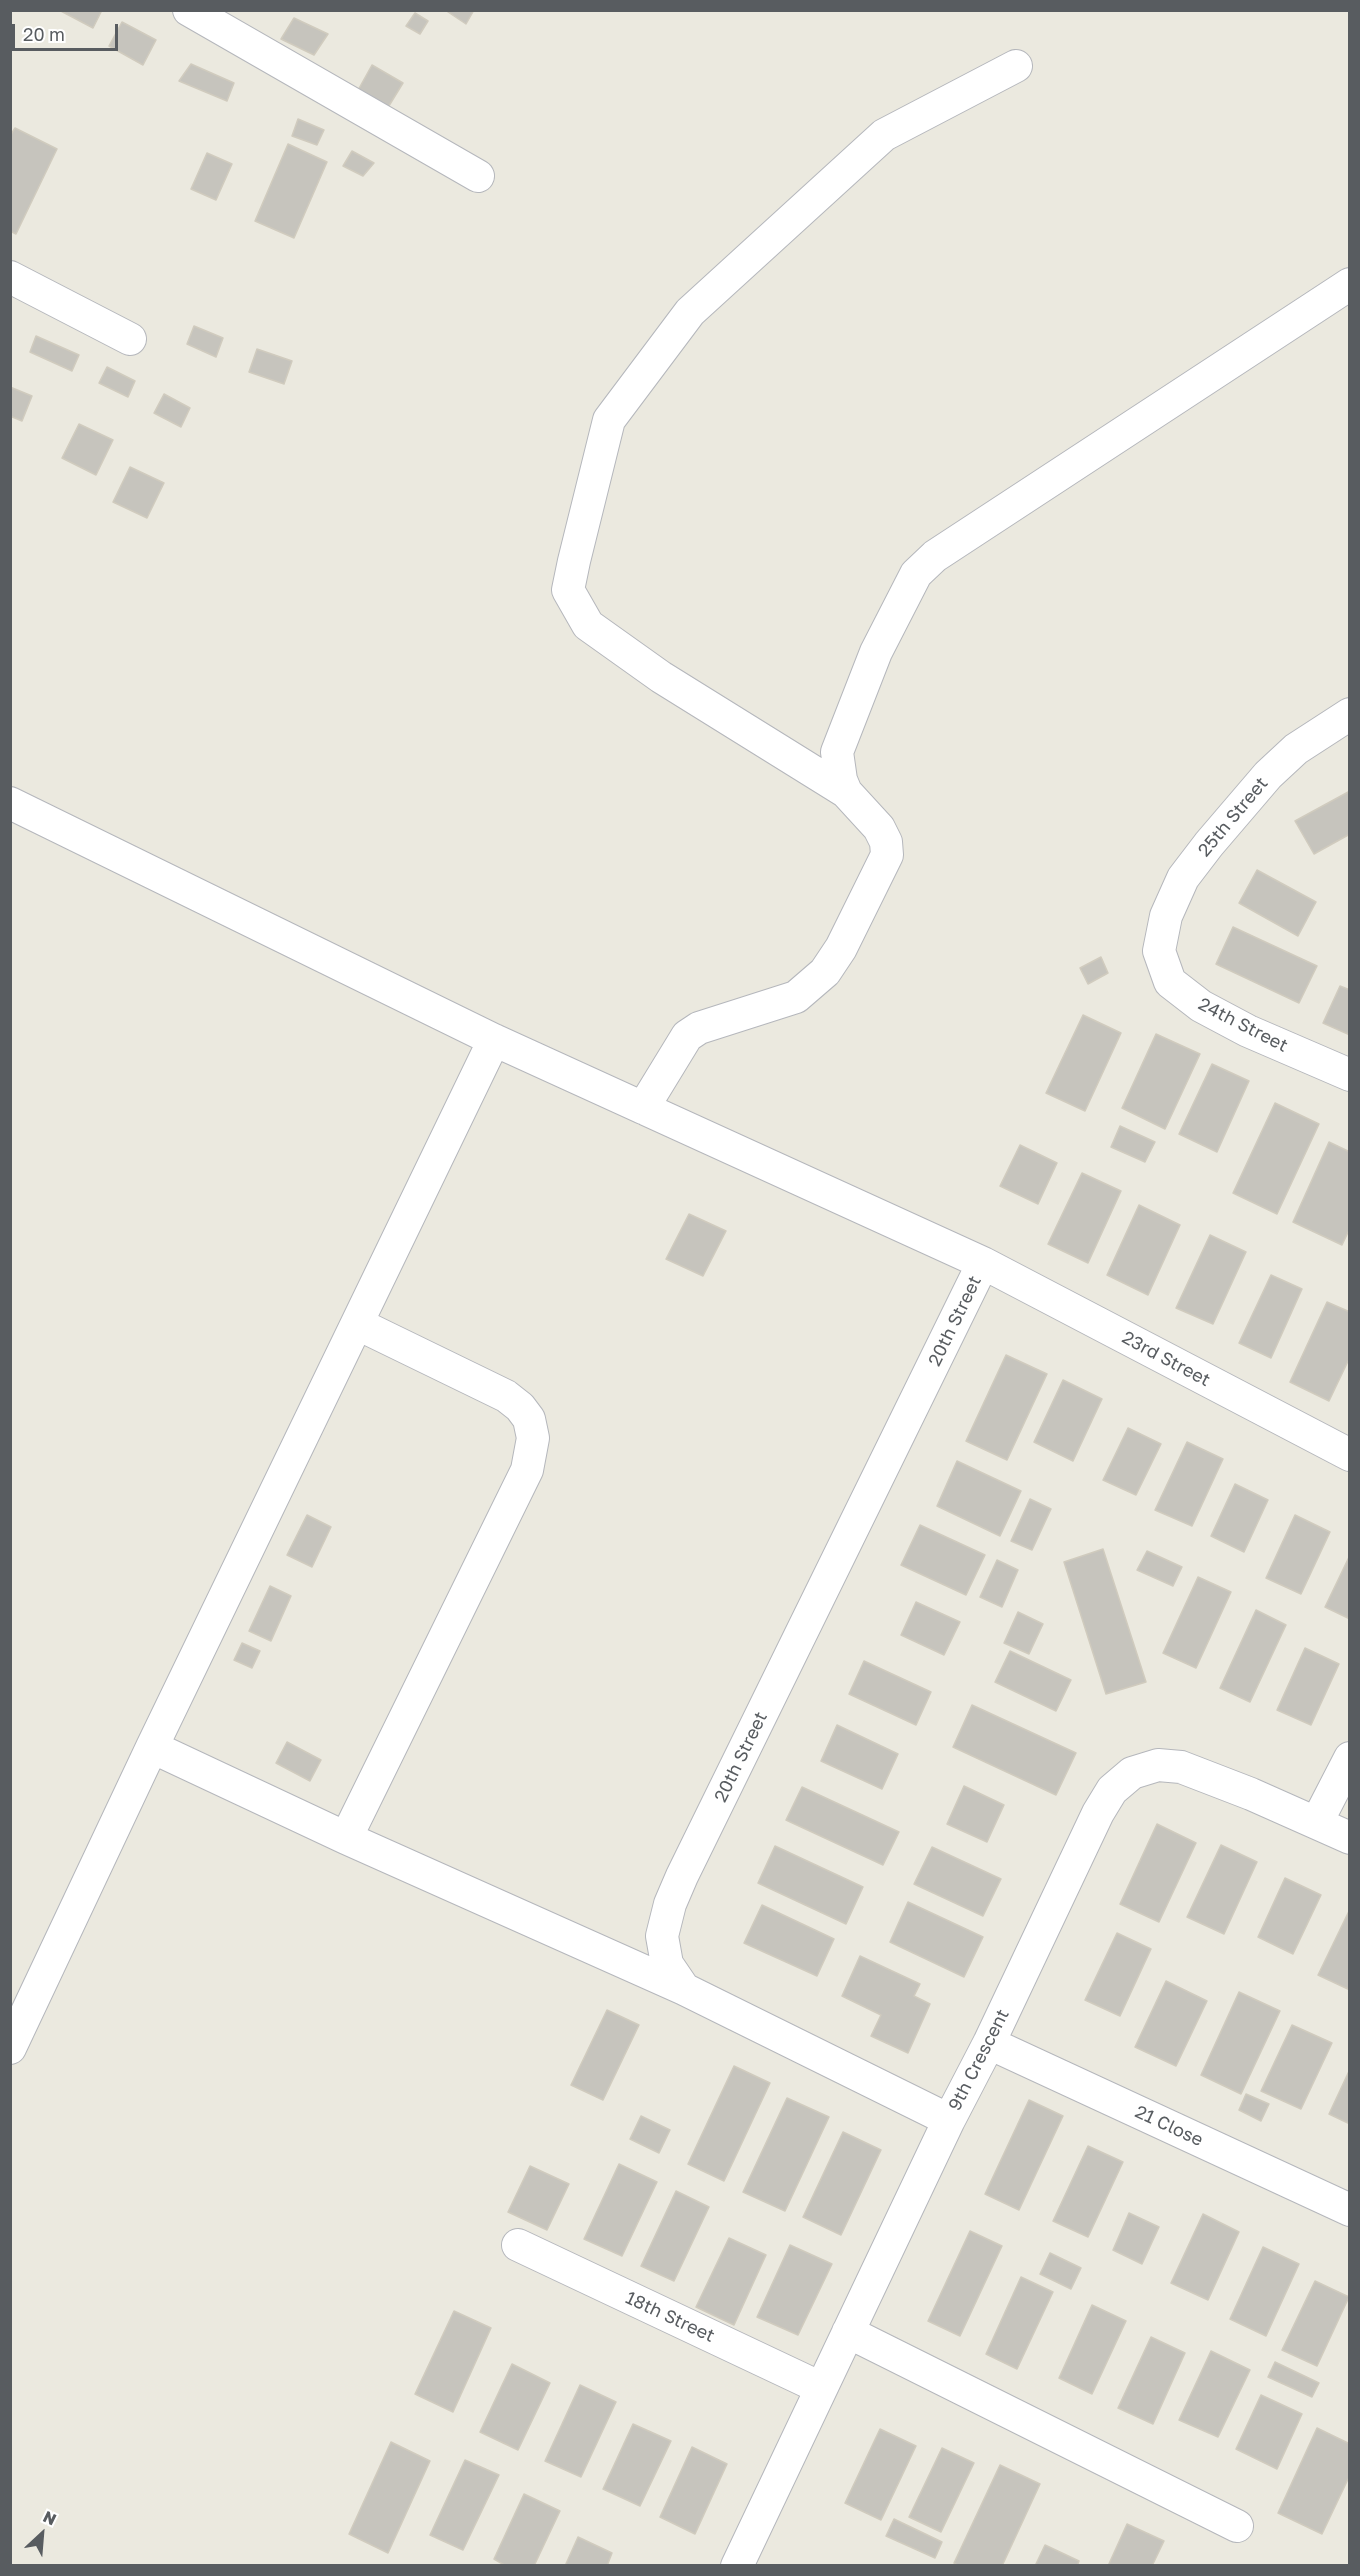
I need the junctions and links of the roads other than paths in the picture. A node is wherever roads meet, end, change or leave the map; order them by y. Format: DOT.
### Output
graph roads {
  1 [pos="196,12"];
  2 [pos="1016,66"];
  3 [pos="478,176"];
  4 [pos="10,277"];
  5 [pos="1350,284"];
  6 [pos="130,339"];
  7 [pos="1350,714"];
  8 [pos="846,792"];
  9 [pos="10,803"];
  10 [pos="1159,951"];
  11 [pos="494,1040"];
  12 [pos="1350,1075"];
  13 [pos="643,1108"];
  14 [pos="983,1263"];
  15 [pos="358,1324"];
  16 [pos="1350,1455"];
  17 [pos="152,1747"];
  18 [pos="1350,1758"];
  19 [pos="1317,1822"];
  20 [pos="346,1838"];
  21 [pos="1350,1838"];
  22 [pos="684,1989"];
  23 [pos="989,2043"];
  24 [pos="10,2048"];
  25 [pos="949,2120"];
  26 [pos="1350,2210"];
  27 [pos="518,2245"];
  28 [pos="848,2332"];
  29 [pos="821,2388"];
  30 [pos="1237,2526"];
  31 [pos="737,2565"];
  1 -- 3 [label="street"];
  2 -- 8 [label="street"];
  4 -- 6 [label="street"];
  5 -- 8 [label="street"];
  7 -- 10 [label="street, 25th Street"];
  8 -- 13 [label="street"];
  9 -- 11 [label="street, 23rd Street"];
  10 -- 12 [label="street, 24th Street"];
  11 -- 13 [label="street, 23rd Street"];
  11 -- 15 [label="street"];
  13 -- 14 [label="street, 23rd Street"];
  14 -- 16 [label="street, 23rd Street"];
  14 -- 22 [label="street, 20th Street"];
  15 -- 17 [label="street"];
  15 -- 20 [label="street"];
  17 -- 20 [label="street"];
  17 -- 24 [label="street"];
  18 -- 19 [label="street"];
  19 -- 21 [label="street, 9th Crescent"];
  19 -- 23 [label="street, 9th Crescent"];
  20 -- 22 [label="street"];
  22 -- 25 [label="street, 20th Street"];
  23 -- 25 [label="street, 9th Crescent"];
  23 -- 26 [label="street, 21 Close"];
  25 -- 28 [label="street, 9th Crescent"];
  27 -- 29 [label="street, 18th Street"];
  28 -- 29 [label="street, 9th Crescent"];
  28 -- 30 [label="street"];
  29 -- 31 [label="street, 9th Crescent"];
}
